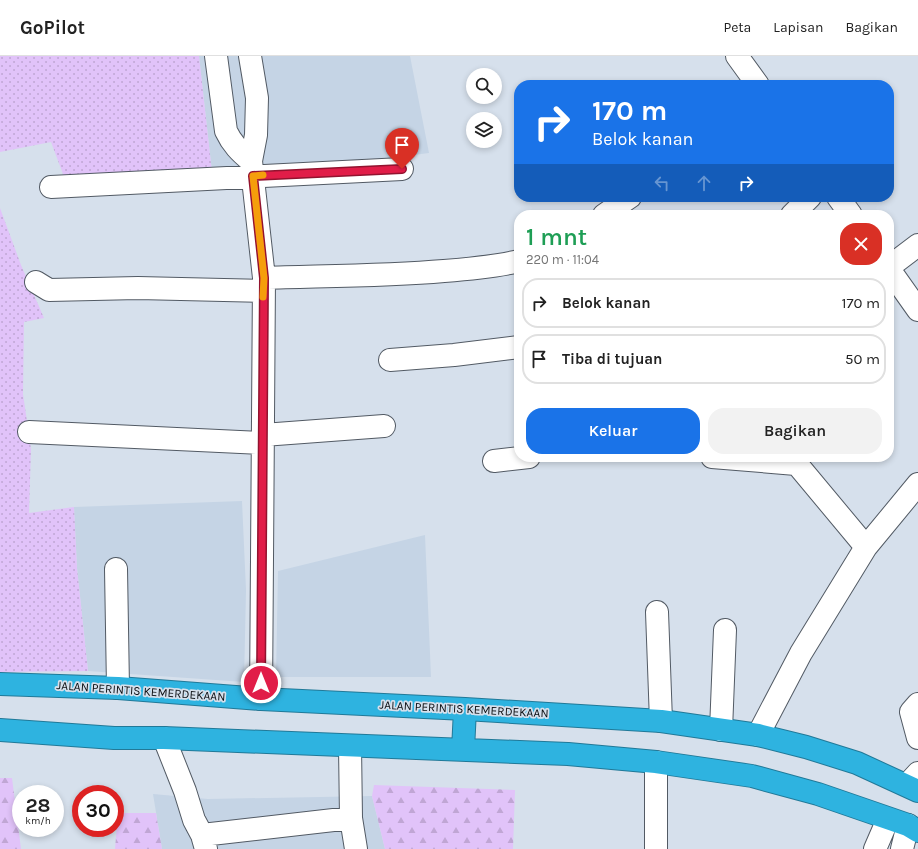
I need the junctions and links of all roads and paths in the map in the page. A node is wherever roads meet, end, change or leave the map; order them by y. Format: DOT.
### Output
graph roads {
  1 [pos="216,56"];
  2 [pos="250,56"];
  3 [pos="737,56"];
  4 [pos="754,80"];
  5 [pos="252,168"];
  6 [pos="402,169"];
  7 [pos="51,187"];
  8 [pos="623,202"];
  9 [pos="805,202"];
  10 [pos="611,210"];
  11 [pos="797,210"];
  12 [pos="918,245"];
  13 [pos="514,262"];
  14 [pos="894,264"];
  15 [pos="894,275"];
  16 [pos="36,282"];
  17 [pos="263,285"];
  18 [pos="918,310"];
  19 [pos="514,348"];
  20 [pos="390,360"];
  21 [pos="384,426"];
  22 [pos="29,432"];
  23 [pos="263,439"];
  24 [pos="514,459"];
  25 [pos="494,461"];
  26 [pos="795,462"];
  27 [pos="918,484"];
  28 [pos="866,547"];
  29 [pos="116,570"];
  30 [pos="657,612"];
  31 [pos="725,630"];
  32 [pos="0,684"];
  33 [pos="118,688"];
  34 [pos="261,699"];
  35 [pos="918,704"];
  36 [pos="465,709"];
  37 [pos="661,721"];
  38 [pos="0,730"];
  39 [pos="721,730"];
  40 [pos="758,735"];
  41 [pos="164,738"];
  42 [pos="918,738"];
  43 [pos="350,746"];
  44 [pos="463,750"];
  45 [pos="656,762"];
  46 [pos="914,783"];
  47 [pos="351,818"];
  48 [pos="904,825"];
  49 [pos="204,842"];
  50 [pos="356,849"];
  51 [pos="656,849"];
  52 [pos="875,849"];
  53 [pos="902,849"];
  1 -- 5 [label="street"];
  2 -- 5 [label="street"];
  3 -- 4 [label="street"];
  5 -- 6 [label="street"];
  5 -- 7 [label="street"];
  5 -- 17 [label="street"];
  8 -- 10 [label="street"];
  9 -- 11 [label="street"];
  12 -- 14 [label="street"];
  13 -- 17 [label="street"];
  15 -- 18 [label="street"];
  16 -- 17 [label="street"];
  17 -- 23 [label="street"];
  19 -- 20 [label="street"];
  21 -- 23 [label="street"];
  22 -- 23 [label="street"];
  23 -- 34 [label="street"];
  24 -- 25 [label="street"];
  26 -- 28 [label="street"];
  27 -- 28 [label="street"];
  28 -- 40 [label="street"];
  29 -- 33 [label="street"];
  30 -- 37 [label="street"];
  31 -- 39 [label="street"];
  32 -- 33 [label="highway, JALAN PERINTIS KEMERDEKAAN"];
  33 -- 34 [label="highway, JALAN PERINTIS KEMERDEKAAN"];
  34 -- 36 [label="highway, JALAN PERINTIS KEMERDEKAAN"];
  35 -- 42 [label="street"];
  36 -- 37 [label="highway, JALAN PERINTIS KEMERDEKAAN"];
  36 -- 44 [label="highway"];
  37 -- 39 [label="highway, JALAN PERINTIS KEMERDEKAAN"];
  38 -- 41 [label="highway"];
  39 -- 40 [label="highway, JALAN PERINTIS KEMERDEKAAN"];
  40 -- 46 [label="highway, JALAN PERINTIS KEMERDEKAAN"];
  41 -- 43 [label="highway"];
  41 -- 49 [label="street"];
  43 -- 44 [label="highway"];
  43 -- 47 [label="street"];
  44 -- 45 [label="highway"];
  45 -- 48 [label="highway"];
  45 -- 51 [label="street"];
  47 -- 49 [label="street"];
  47 -- 50 [label="street"];
  48 -- 52 [label="street"];
  48 -- 53 [label="street"];
}
